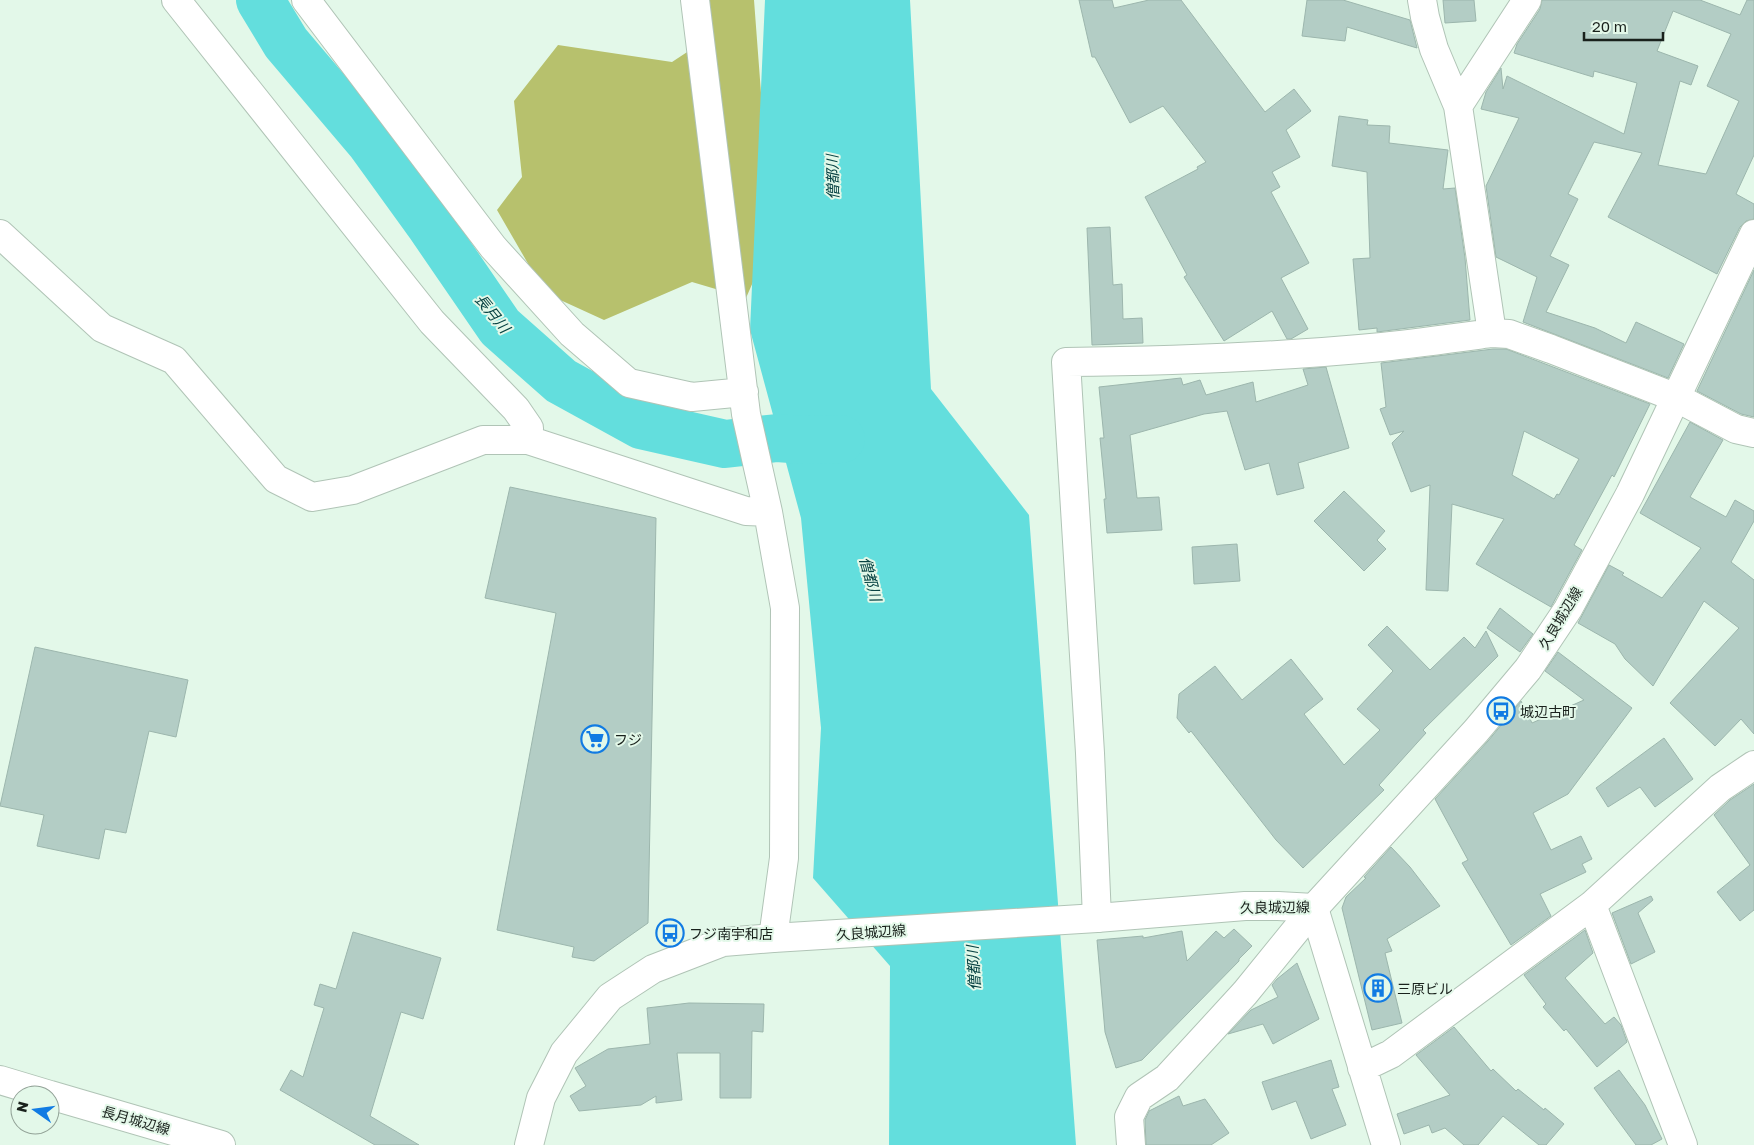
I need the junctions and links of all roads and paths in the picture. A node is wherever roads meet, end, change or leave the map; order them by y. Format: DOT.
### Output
graph roads {
  1 [pos="176,0"];
  2 [pos="306,0"];
  3 [pos="695,0"];
  4 [pos="1422,0"];
  5 [pos="1526,0"];
  6 [pos="1458,106"];
  7 [pos="0,234"];
  8 [pos="1754,234"];
  9 [pos="1492,334"];
  10 [pos="1676,398"];
  11 [pos="745,403"];
  12 [pos="1754,432"];
  13 [pos="528,440"];
  14 [pos="766,504"];
  15 [pos="1754,765"];
  16 [pos="1592,905"];
  17 [pos="1314,908"];
  18 [pos="1089,919"];
  19 [pos="784,937"];
  20 [pos="1362,1068"];
  21 [pos="0,1080"];
  22 [pos="17,1085"];
  23 [pos="60,1098"];
  24 [pos="221,1145"];
  25 [pos="529,1145"];
  26 [pos="1131,1145"];
  27 [pos="1386,1145"];
  28 [pos="1683,1145"];
  1 -- 13 [label="street"];
  2 -- 11 [label="street"];
  3 -- 11 [label="street"];
  4 -- 6 [label="street"];
  5 -- 6 [label="street"];
  6 -- 9 [label="street"];
  7 -- 13 [label="street"];
  8 -- 10 [label="street, 久良城辺線"];
  9 -- 10 [label="street"];
  9 -- 18 [label="street"];
  10 -- 12 [label="street"];
  10 -- 17 [label="street, 久良城辺線"];
  11 -- 14 [label="street"];
  13 -- 14 [label="street"];
  14 -- 19 [label="street"];
  15 -- 16 [label="street"];
  16 -- 20 [label="street"];
  16 -- 28 [label="street"];
  17 -- 18 [label="street, 久良城辺線"];
  17 -- 20 [label="street"];
  17 -- 26 [label="street"];
  18 -- 19 [label="street, 久良城辺線"];
  19 -- 25 [label="street, 久良城辺線"];
  20 -- 27 [label="street"];
  21 -- 22 [label="street, 長月城辺線"];
  23 -- 24 [label="street, 長月城辺線"];
}
